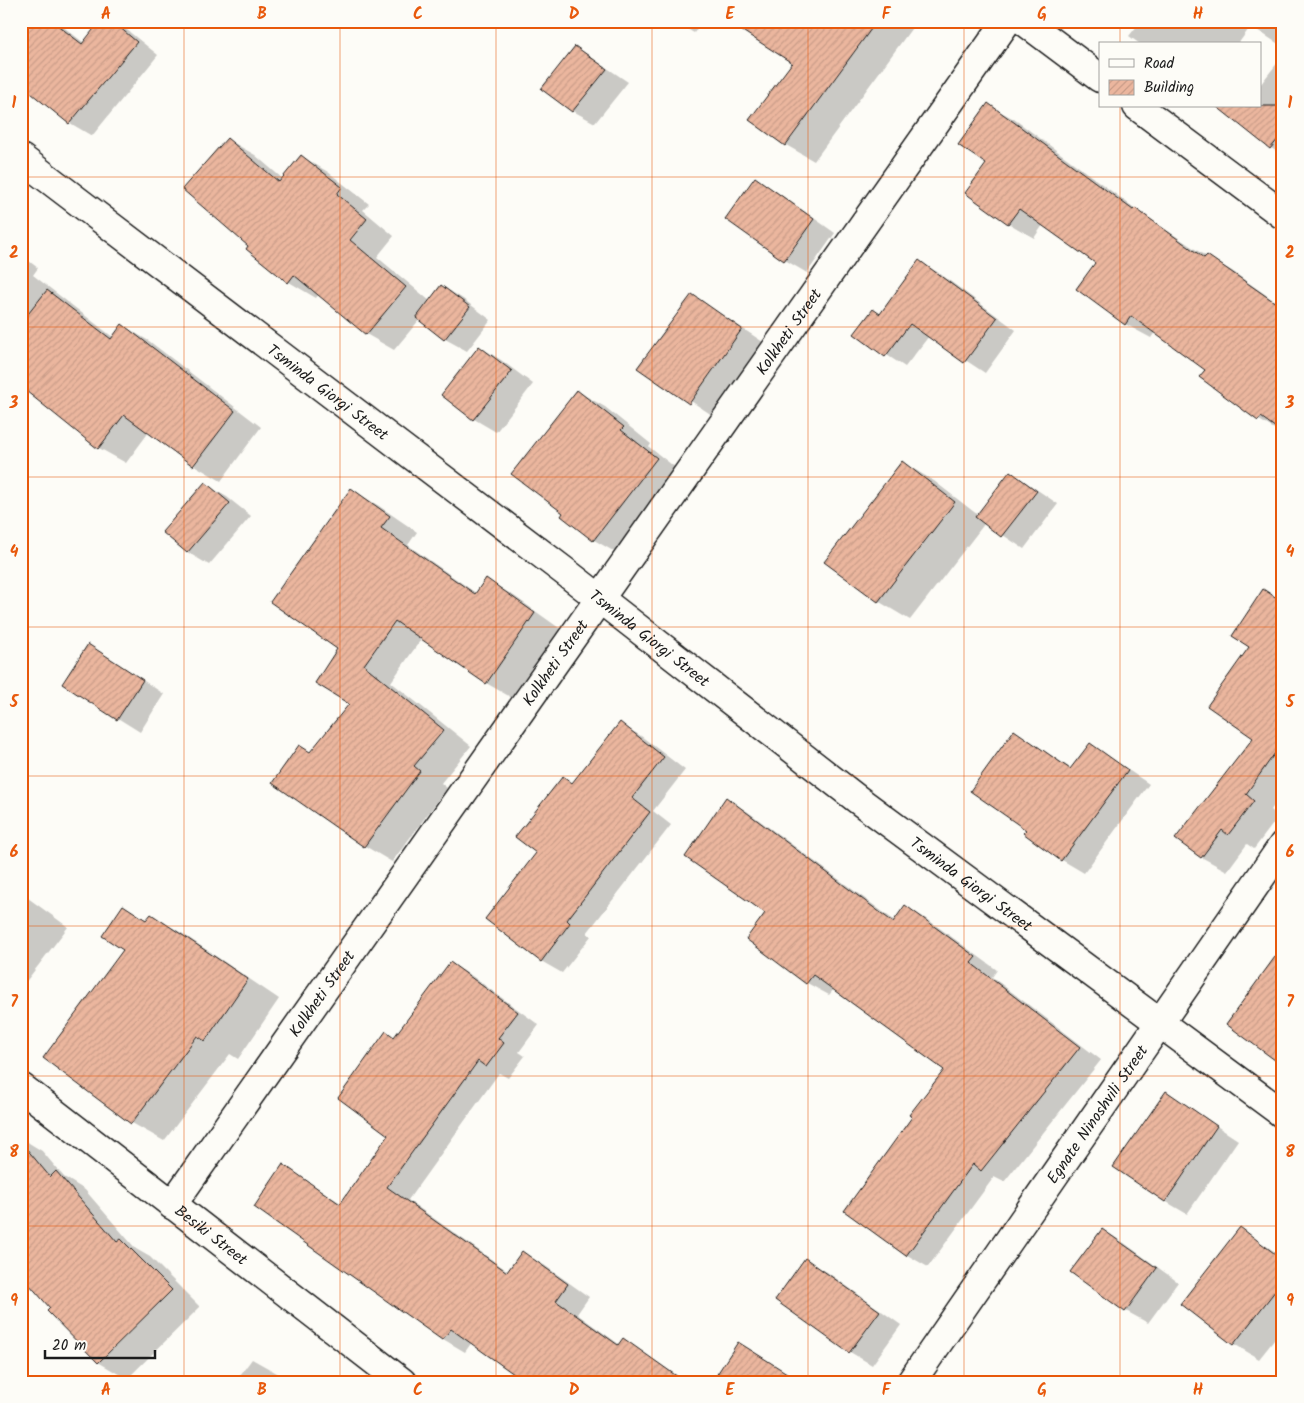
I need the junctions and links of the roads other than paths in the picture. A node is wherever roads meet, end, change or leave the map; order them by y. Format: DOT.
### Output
graph roads {
  1 [pos="1007,21"];
  2 [pos="1024,21"];
  3 [pos="1099,77"];
  4 [pos="1141,108"];
  5 [pos="21,158"];
  6 [pos="1283,215"];
  7 [pos="601,600"];
  8 [pos="1283,845"];
  9 [pos="1161,1022"];
  10 [pos="21,1087"];
  11 [pos="1283,1114"];
  12 [pos="172,1205"];
  13 [pos="402,1382"];
  14 [pos="911,1382"];
  1 -- 7 [label="street, Kolkheti Street"];
  2 -- 3 [label="street"];
  4 -- 6 [label="street"];
  5 -- 7 [label="street, Tsminda Giorgi Street"];
  7 -- 9 [label="street, Tsminda Giorgi Street"];
  7 -- 12 [label="street, Kolkheti Street"];
  8 -- 9 [label="street, Egnate Ninoshvili Street"];
  9 -- 11 [label="street, Tsminda Giorgi Street"];
  9 -- 14 [label="street, Egnate Ninoshvili Street"];
  10 -- 12 [label="street, Besiki Street"];
  12 -- 13 [label="street, Besiki Street"];
}
